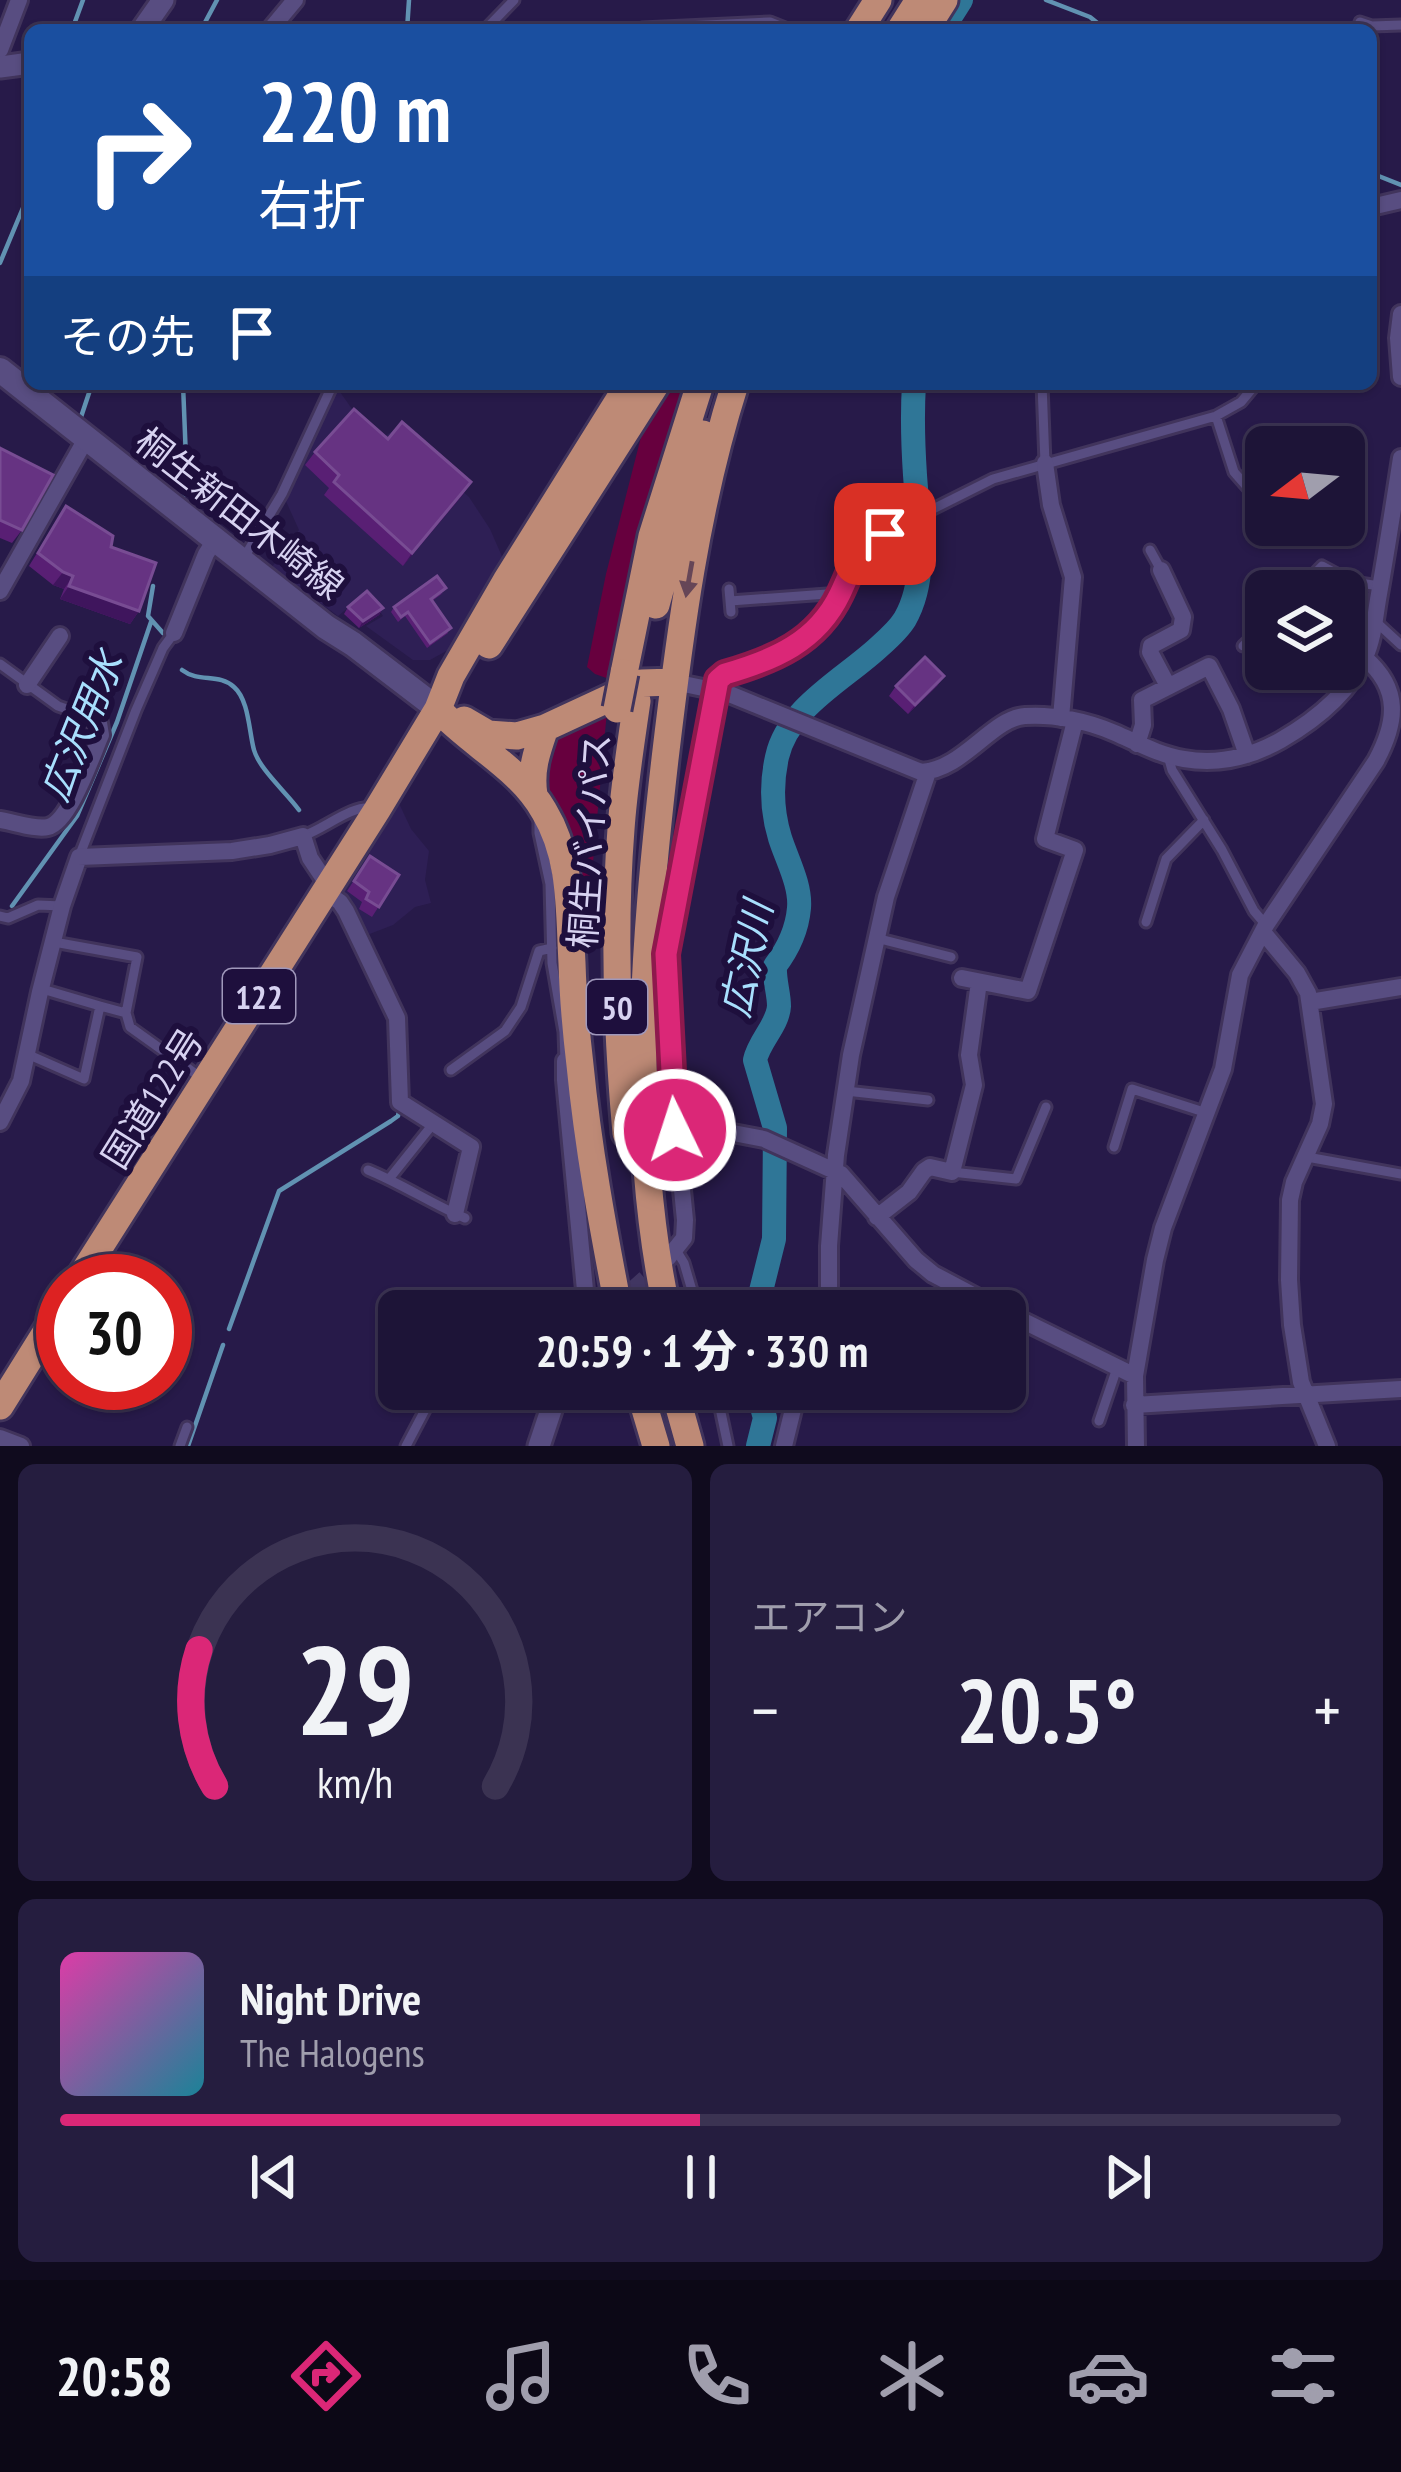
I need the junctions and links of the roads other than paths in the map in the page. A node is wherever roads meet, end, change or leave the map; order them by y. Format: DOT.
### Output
graph roads {
  1 [pos="19,0"];
  2 [pos="295,0"];
  3 [pos="514,0"];
  4 [pos="1360,22"];
  5 [pos="275,24"];
  6 [pos="491,24"];
  7 [pos="727,24"];
  8 [pos="775,24"];
  9 [pos="1366,24"];
  10 [pos="0,50"];
  11 [pos="1401,314"];
  12 [pos="1401,377"];
  13 [pos="34,390"];
  14 [pos="330,390"];
  15 [pos="625,390"];
  16 [pos="652,390"];
  17 [pos="698,390"];
  18 [pos="717,390"];
  19 [pos="733,390"];
  20 [pos="1042,390"];
  21 [pos="1251,390"];
  22 [pos="1216,416"];
  23 [pos="88,439"];
  24 [pos="1401,458"];
  25 [pos="1045,463"];
  26 [pos="1245,485"];
  27 [pos="904,524"];
  28 [pos="215,540"];
  29 [pos="1150,550"];
  30 [pos="242,561"];
  31 [pos="1161,570"];
  32 [pos="1365,584"];
  33 [pos="1380,586"];
  34 [pos="0,591"];
  35 [pos="838,598"];
  36 [pos="730,601"];
  37 [pos="1374,620"];
  38 [pos="174,633"];
  39 [pos="60,636"];
  40 [pos="1401,645"];
  41 [pos="1365,658"];
  42 [pos="0,664"];
  43 [pos="634,669"];
  44 [pos="674,682"];
  45 [pos="27,685"];
  46 [pos="1168,686"];
  47 [pos="717,690"];
  48 [pos="1343,690"];
  49 [pos="627,705"];
  50 [pos="438,709"];
  51 [pos="87,716"];
  52 [pos="1068,720"];
  53 [pos="545,728"];
  54 [pos="1397,736"];
  55 [pos="1137,744"];
  56 [pos="1247,754"];
  57 [pos="1168,756"];
  58 [pos="928,772"];
  59 [pos="540,804"];
  60 [pos="377,811"];
  61 [pos="0,820"];
  62 [pos="1204,820"];
  63 [pos="303,836"];
  64 [pos="79,857"];
  65 [pos="326,888"];
  66 [pos="62,906"];
  67 [pos="0,916"];
  68 [pos="1146,922"];
  69 [pos="1265,928"];
  70 [pos="876,938"];
  71 [pos="54,942"];
  72 [pos="552,948"];
  73 [pos="951,957"];
  74 [pos="1401,987"];
  75 [pos="41,988"];
  76 [pos="1310,1002"];
  77 [pos="100,1006"];
  78 [pos="126,1013"];
  79 [pos="27,1054"];
  80 [pos="572,1061"];
  81 [pos="451,1070"];
  82 [pos="206,1082"];
  83 [pos="846,1091"];
  84 [pos="928,1100"];
  85 [pos="1046,1108"];
  86 [pos="1207,1113"];
  87 [pos="0,1122"];
  88 [pos="434,1124"];
  89 [pos="675,1130"];
  90 [pos="1114,1147"];
  91 [pos="1307,1157"];
  92 [pos="368,1170"];
  93 [pos="835,1170"];
  94 [pos="952,1172"];
  95 [pos="1401,1174"];
  96 [pos="389,1178"];
  97 [pos="460,1216"];
  98 [pos="877,1217"];
  99 [pos="95,1254"];
  100 [pos="672,1254"];
  101 [pos="586,1290"];
  102 [pos="615,1290"];
  103 [pos="631,1290"];
  104 [pos="650,1290"];
  105 [pos="663,1290"];
  106 [pos="692,1290"];
  107 [pos="829,1290"];
  108 [pos="964,1290"];
  109 [pos="1026,1322"];
  110 [pos="36,1348"];
  111 [pos="1117,1368"];
  112 [pos="1136,1376"];
  113 [pos="1401,1389"];
  114 [pos="1305,1395"];
  115 [pos="1134,1405"];
  116 [pos="0,1406"];
  117 [pos="425,1410"];
  118 [pos="551,1410"];
  119 [pos="645,1410"];
  120 [pos="666,1410"];
  121 [pos="680,1410"];
  122 [pos="720,1410"];
  123 [pos="793,1410"];
  124 [pos="1099,1421"];
  125 [pos="187,1427"];
  126 [pos="0,1438"];
  127 [pos="682,1441"];
  128 [pos="21,1446"];
  129 [pos="180,1446"];
  130 [pos="406,1446"];
  131 [pos="539,1446"];
  132 [pos="656,1446"];
  133 [pos="728,1446"];
  134 [pos="784,1446"];
  135 [pos="1136,1446"];
  136 [pos="1328,1446"];
  1 -- 10 [label="street"];
  2 -- 5 [label="street"];
  3 -- 6 [label="lane"];
  4 -- 9 [label="lane"];
  7 -- 8 [label="lane"];
  11 -- 12 [label="street"];
  13 -- 23 [label="main road, 桐生新田木崎線"];
  14 -- 30 [label="lane"];
  15 -- 50 [label="highway, 国道122号"];
  16 -- 50 [label="highway, 国道122号"];
  17 -- 43 [label="highway, 桐生バイパス / 50"];
  18 -- 43 [label="highway, 桐生バイパス / 50"];
  19 -- 44 [label="highway, 50, one-way"];
  20 -- 25 [label="lane"];
  21 -- 22 [label="lane"];
  22 -- 25 [label="lane"];
  22 -- 26 [label="lane"];
  23 -- 28 [label="main road, 桐生新田木崎線"];
  23 -- 34 [label="street"];
  24 -- 33 [label="street"];
  25 -- 27 [label="lane"];
  25 -- 52 [label="street"];
  27 -- 35 [label="street"];
  28 -- 30 [label="main road, 桐生新田木崎線"];
  28 -- 38 [label="street"];
  29 -- 31 [label="lane"];
  30 -- 50 [label="main road, 桐生新田木崎線"];
  31 -- 46 [label="street"];
  32 -- 33 [label="lane"];
  33 -- 37 [label="street"];
  35 -- 36 [label="lane"];
  35 -- 47 [label="street"];
  37 -- 40 [label="lane"];
  37 -- 41 [label="street"];
  38 -- 64 [label="lane"];
  39 -- 45 [label="street"];
  41 -- 54 [label="street"];
  42 -- 45 [label="lane"];
  43 -- 49 [label="highway, 桐生バイパス / 50, bridge"];
  44 -- 47 [label="street"];
  44 -- 53 [label="highway"];
  44 -- 105 [label="highway, 50"];
  45 -- 51 [label="lane"];
  46 -- 55 [label="street"];
  46 -- 56 [label="street"];
  47 -- 58 [label="street"];
  47 -- 89 [label="street"];
  48 -- 56 [label="street"];
  49 -- 103 [label="highway, 桐生バイパス / 50"];
  49 -- 104 [label="highway, 桐生バイパス / 50"];
  50 -- 53 [label="highway"];
  50 -- 59 [label="highway"];
  50 -- 60 [label="highway, 国道122号 / 122"];
  51 -- 61 [label="street"];
  52 -- 55 [label="street"];
  52 -- 58 [label="street"];
  52 -- 94 [label="street"];
  53 -- 59 [label="highway"];
  54 -- 69 [label="street"];
  55 -- 57 [label="street"];
  56 -- 57 [label="street"];
  57 -- 62 [label="lane"];
  58 -- 70 [label="street"];
  59 -- 72 [label="lane"];
  59 -- 80 [label="highway"];
  60 -- 63 [label="lane"];
  60 -- 65 [label="highway, 国道122号 / 122"];
  62 -- 68 [label="lane"];
  62 -- 69 [label="lane"];
  63 -- 64 [label="street"];
  63 -- 65 [label="street"];
  64 -- 66 [label="street"];
  65 -- 82 [label="highway, 国道122号 / 122"];
  65 -- 88 [label="street"];
  66 -- 67 [label="lane"];
  66 -- 71 [label="street"];
  69 -- 76 [label="street"];
  69 -- 86 [label="street"];
  70 -- 73 [label="lane"];
  70 -- 83 [label="street"];
  71 -- 75 [label="street"];
  71 -- 78 [label="lane"];
  72 -- 80 [label="lane"];
  72 -- 81 [label="lane"];
  74 -- 76 [label="street"];
  75 -- 77 [label="lane"];
  75 -- 79 [label="street"];
  76 -- 91 [label="street"];
  77 -- 78 [label="lane"];
  77 -- 79 [label="lane"];
  78 -- 82 [label="lane"];
  79 -- 87 [label="street"];
  80 -- 101 [label="street"];
  80 -- 102 [label="highway"];
  82 -- 99 [label="highway, 国道122号 / 122"];
  83 -- 84 [label="lane"];
  83 -- 93 [label="street"];
  85 -- 94 [label="lane"];
  86 -- 90 [label="lane"];
  86 -- 112 [label="street"];
  88 -- 96 [label="lane"];
  88 -- 97 [label="street"];
  89 -- 93 [label="street"];
  89 -- 100 [label="street"];
  91 -- 95 [label="lane"];
  91 -- 114 [label="street"];
  92 -- 96 [label="lane"];
  93 -- 98 [label="street"];
  93 -- 107 [label="street"];
  94 -- 98 [label="street"];
  96 -- 97 [label="lane"];
  98 -- 108 [label="street"];
  100 -- 106 [label="lane"];
  109 -- 111 [label="street"];
  110 -- 116 [label="highway"];
  111 -- 112 [label="street"];
  111 -- 124 [label="lane"];
  112 -- 115 [label="street"];
  113 -- 114 [label="street"];
  114 -- 115 [label="street"];
  114 -- 136 [label="street"];
  115 -- 135 [label="street"];
  117 -- 130 [label="lane"];
  118 -- 131 [label="street"];
  119 -- 132 [label="highway"];
  120 -- 127 [label="highway"];
  121 -- 127 [label="highway"];
  122 -- 133 [label="lane"];
  123 -- 134 [label="street"];
  125 -- 129 [label="lane"];
  126 -- 128 [label="street"];
}
